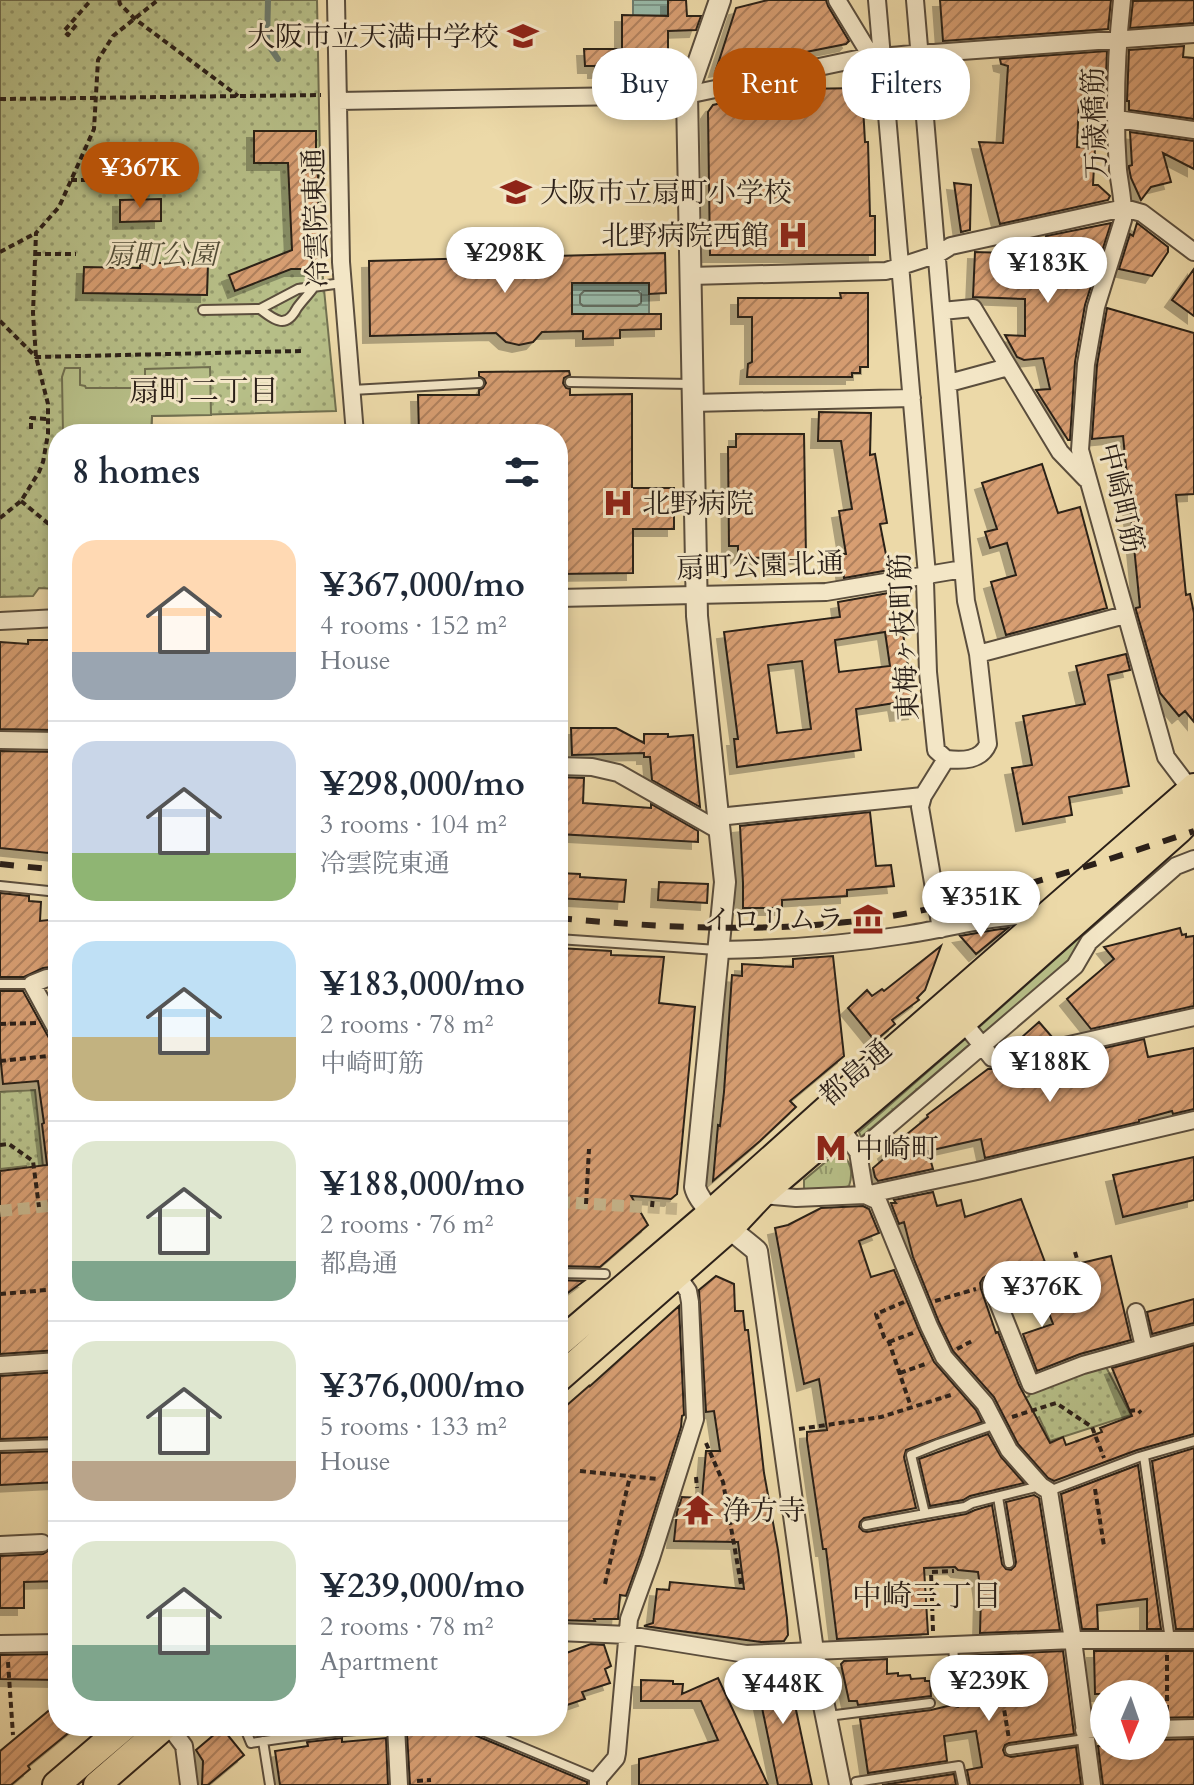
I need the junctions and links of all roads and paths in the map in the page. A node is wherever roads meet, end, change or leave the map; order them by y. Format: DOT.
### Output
graph roads {
  1 [pos="91,0"];
  2 [pos="158,0"];
  3 [pos="336,0"];
  4 [pos="720,0"];
  5 [pos="837,0"];
  6 [pos="877,0"];
  7 [pos="915,0"];
  8 [pos="1122,0"];
  9 [pos="118,3"];
  10 [pos="135,19"];
  11 [pos="76,25"];
  12 [pos="1194,34"];
  13 [pos="1118,39"];
  14 [pos="870,48"];
  15 [pos="876,48"];
  16 [pos="919,48"];
  17 [pos="970,49"];
  18 [pos="842,63"];
  19 [pos="697,66"];
  20 [pos="697,93"];
  21 [pos="592,96"];
  22 [pos="240,97"];
  23 [pos="95,98"];
  24 [pos="330,98"];
  25 [pos="0,99"];
  26 [pos="1117,119"];
  27 [pos="687,120"];
  28 [pos="883,120"];
  29 [pos="925,120"];
  30 [pos="1194,130"];
  31 [pos="71,180"];
  32 [pos="111,180"];
  33 [pos="1124,208"];
  34 [pos="36,233"];
  35 [pos="0,252"];
  36 [pos="1194,252"];
  37 [pos="35,254"];
  38 [pos="76,254"];
  39 [pos="938,254"];
  40 [pos="900,267"];
  41 [pos="690,276"];
  42 [pos="342,283"];
  43 [pos="314,287"];
  44 [pos="260,309"];
  45 [pos="203,310"];
  46 [pos="942,311"];
  47 [pos="0,321"];
  48 [pos="301,351"];
  49 [pos="36,357"];
  50 [pos="1008,367"];
  51 [pos="570,382"];
  52 [pos="479,383"];
  53 [pos="949,383"];
  54 [pos="352,390"];
  55 [pos="692,393"];
  56 [pos="912,398"];
  57 [pos="48,419"];
  58 [pos="354,424"];
  59 [pos="31,429"];
  60 [pos="1090,483"];
  61 [pos="21,501"];
  62 [pos="0,518"];
  63 [pos="48,523"];
  64 [pos="963,569"];
  65 [pos="927,575"];
  66 [pos="696,594"];
  67 [pos="568,598"];
  68 [pos="1125,615"];
  69 [pos="48,619"];
  70 [pos="0,621"];
  71 [pos="978,654"];
  72 [pos="0,740"];
  73 [pos="48,741"];
  74 [pos="946,759"];
  75 [pos="568,766"];
  76 [pos="923,796"];
  77 [pos="1193,798"];
  78 [pos="719,824"];
  79 [pos="1194,859"];
  80 [pos="0,886"];
  81 [pos="48,891"];
  82 [pos="1045,915"];
  83 [pos="941,929"];
  84 [pos="568,940"];
  85 [pos="719,950"];
  86 [pos="48,978"];
  87 [pos="0,984"];
  88 [pos="32,984"];
  89 [pos="48,1013"];
  90 [pos="1194,1017"];
  91 [pos="963,1022"];
  92 [pos="0,1024"];
  93 [pos="48,1027"];
  94 [pos="983,1046"];
  95 [pos="48,1056"];
  96 [pos="0,1061"];
  97 [pos="1194,1120"];
  98 [pos="840,1127"];
  99 [pos="0,1145"];
  100 [pos="589,1149"];
  101 [pos="858,1152"];
  102 [pos="761,1195"];
  103 [pos="865,1195"];
  104 [pos="653,1197"];
  105 [pos="586,1204"];
  106 [pos="39,1207"];
  107 [pos="652,1207"];
  108 [pos="721,1220"];
  109 [pos="1075,1252"];
  110 [pos="568,1273"];
  111 [pos="605,1274"];
  112 [pos="677,1275"];
  113 [pos="991,1285"];
  114 [pos="1085,1287"];
  115 [pos="48,1290"];
  116 [pos="0,1294"];
  117 [pos="919,1301"];
  118 [pos="1136,1312"];
  119 [pos="929,1326"];
  120 [pos="1194,1334"];
  121 [pos="568,1336"];
  122 [pos="889,1342"];
  123 [pos="1144,1347"];
  124 [pos="944,1357"];
  125 [pos="48,1362"];
  126 [pos="0,1365"];
  127 [pos="568,1370"];
  128 [pos="900,1373"];
  129 [pos="971,1389"];
  130 [pos="911,1408"];
  131 [pos="1129,1411"];
  132 [pos="1141,1413"];
  133 [pos="695,1419"];
  134 [pos="996,1424"];
  135 [pos="783,1432"];
  136 [pos="1194,1441"];
  137 [pos="48,1444"];
  138 [pos="0,1446"];
  139 [pos="1144,1456"];
  140 [pos="1107,1468"];
  141 [pos="580,1471"];
  142 [pos="1092,1474"];
  143 [pos="630,1476"];
  144 [pos="675,1481"];
  145 [pos="1045,1488"];
  146 [pos="998,1497"];
  147 [pos="925,1514"];
  148 [pos="866,1525"];
  149 [pos="42,1543"];
  150 [pos="0,1545"];
  151 [pos="1104,1546"];
  152 [pos="1009,1563"];
  153 [pos="954,1571"];
  154 [pos="605,1584"];
  155 [pos="741,1584"];
  156 [pos="568,1632"];
  157 [pos="628,1635"];
  158 [pos="1073,1640"];
  159 [pos="1194,1640"];
  160 [pos="1168,1641"];
  161 [pos="48,1643"];
  162 [pos="993,1643"];
  163 [pos="4,1644"];
  164 [pos="952,1645"];
  165 [pos="933,1646"];
  166 [pos="813,1651"];
  167 [pos="1165,1680"];
  168 [pos="957,1700"];
  169 [pos="930,1703"];
  170 [pos="827,1717"];
  171 [pos="1170,1728"];
  172 [pos="1194,1728"];
  173 [pos="1090,1733"];
  174 [pos="1085,1734"];
  175 [pos="13,1735"];
  176 [pos="113,1736"];
  177 [pos="155,1736"];
  178 [pos="176,1736"];
  179 [pos="248,1736"];
  180 [pos="307,1736"];
  181 [pos="397,1736"];
  182 [pos="494,1736"];
  183 [pos="263,1741"];
  184 [pos="1010,1750"];
  185 [pos="598,1782"];
  186 [pos="848,1784"];
  187 [pos="56,1785"];
  188 [pos="97,1785"];
  189 [pos="189,1785"];
  190 [pos="270,1785"];
  191 [pos="399,1785"];
  192 [pos="963,1785"];
  193 [pos="1092,1785"];
  1 -- 11 [label="path"];
  2 -- 10 [label="path"];
  3 -- 24 [label="street, 冷雲院東通"];
  4 -- 19 [label="street"];
  5 -- 14 [label="street"];
  6 -- 15 [label="street, 東梅ヶ枝町筋"];
  7 -- 16 [label="street"];
  8 -- 13 [label="street, 万歳橋筋"];
  9 -- 10 [label="path"];
  10 -- 22 [label="path"];
  10 -- 23 [label="path"];
  12 -- 13 [label="street"];
  13 -- 17 [label="street"];
  13 -- 26 [label="street, 万歳橋筋"];
  18 -- 20 [label="street"];
  21 -- 24 [label="street"];
  22 -- 23 [label="path"];
  22 -- 24 [label="path"];
  23 -- 25 [label="path"];
  23 -- 31 [label="path"];
  24 -- 42 [label="street, 冷雲院東通"];
  26 -- 30 [label="street"];
  26 -- 33 [label="street, 万歳橋筋"];
  27 -- 41 [label="street"];
  28 -- 40 [label="street, 東梅ヶ枝町筋"];
  29 -- 39 [label="street"];
  31 -- 32 [label="path"];
  31 -- 34 [label="path"];
  33 -- 36 [label="street, 万歳橋筋"];
  33 -- 39 [label="street"];
  33 -- 60 [label="street, 中崎町筋"];
  34 -- 35 [label="path"];
  34 -- 37 [label="path"];
  37 -- 38 [label="path"];
  37 -- 49 [label="path"];
  39 -- 40 [label="street"];
  39 -- 46 [label="street"];
  40 -- 41 [label="street"];
  40 -- 56 [label="street, 東梅ヶ枝町筋"];
  41 -- 55 [label="street"];
  42 -- 43 [label="lane"];
  42 -- 54 [label="street, 冷雲院東通"];
  43 -- 44 [label="lane"];
  43 -- 44 [label="lane"];
  44 -- 45 [label="lane"];
  46 -- 50 [label="street"];
  46 -- 53 [label="street"];
  47 -- 49 [label="path"];
  48 -- 49 [label="path"];
  49 -- 57 [label="path"];
  50 -- 53 [label="street"];
  50 -- 60 [label="street"];
  51 -- 55 [label="lane"];
  52 -- 54 [label="lane"];
  53 -- 64 [label="street"];
  54 -- 58 [label="street, 冷雲院東通"];
  55 -- 56 [label="street"];
  55 -- 66 [label="street"];
  56 -- 65 [label="street, 東梅ヶ枝町筋"];
  57 -- 59 [label="path"];
  57 -- 61 [label="path"];
  60 -- 68 [label="street, 中崎町筋"];
  61 -- 62 [label="path"];
  61 -- 63 [label="path"];
  64 -- 65 [label="street, 扇町公園北通"];
  64 -- 71 [label="street"];
  65 -- 66 [label="street, 扇町公園北通"];
  65 -- 74 [label="street, 東梅ヶ枝町筋"];
  66 -- 67 [label="street, 扇町公園北通"];
  66 -- 78 [label="street"];
  68 -- 71 [label="street"];
  68 -- 77 [label="street, 中崎町筋"];
  69 -- 70 [label="street"];
  71 -- 74 [label="street"];
  72 -- 73 [label="street"];
  74 -- 76 [label="street"];
  75 -- 78 [label="street"];
  76 -- 78 [label="street"];
  76 -- 83 [label="street"];
  77 -- 82 [label="main road, 都島通"];
  77 -- 91 [label="main road, 都島通"];
  78 -- 85 [label="street"];
  79 -- 94 [label="street"];
  80 -- 81 [label="lane"];
  82 -- 83 [label="street"];
  82 -- 108 [label="main road, 都島通"];
  83 -- 85 [label="street"];
  84 -- 85 [label="lane"];
  85 -- 108 [label="street"];
  86 -- 88 [label="street"];
  87 -- 88 [label="lane"];
  88 -- 89 [label="street"];
  90 -- 94 [label="street"];
  91 -- 94 [label="street"];
  91 -- 98 [label="main road, 都島通"];
  92 -- 93 [label="path"];
  94 -- 101 [label="street"];
  95 -- 96 [label="path"];
  97 -- 103 [label="street"];
  98 -- 101 [label="street"];
  98 -- 102 [label="main road, 都島通"];
  99 -- 106 [label="path"];
  100 -- 105 [label="path"];
  101 -- 103 [label="street"];
  102 -- 103 [label="street"];
  102 -- 108 [label="main road, 都島通"];
  103 -- 117 [label="street"];
  104 -- 107 [label="path"];
  108 -- 112 [label="main road, 都島通"];
  108 -- 121 [label="main road, 都島通"];
  108 -- 135 [label="street"];
  109 -- 114 [label="path"];
  110 -- 111 [label="lane"];
  112 -- 127 [label="main road, 都島通"];
  112 -- 133 [label="street"];
  113 -- 117 [label="path"];
  113 -- 123 [label="street"];
  115 -- 116 [label="path"];
  117 -- 119 [label="street"];
  117 -- 122 [label="path"];
  118 -- 123 [label="street"];
  119 -- 122 [label="path"];
  119 -- 124 [label="street"];
  120 -- 123 [label="street"];
  122 -- 128 [label="path"];
  124 -- 128 [label="path"];
  124 -- 129 [label="street"];
  125 -- 126 [label="street"];
  128 -- 130 [label="path"];
  129 -- 130 [label="path"];
  129 -- 134 [label="street"];
  130 -- 135 [label="path"];
  131 -- 132 [label="path"];
  133 -- 144 [label="street"];
  133 -- 155 [label="path"];
  134 -- 140 [label="path"];
  134 -- 145 [label="street"];
  134 -- 147 [label="lane"];
  135 -- 166 [label="street"];
  136 -- 139 [label="lane"];
  137 -- 138 [label="lane"];
  139 -- 140 [label="lane"];
  139 -- 160 [label="lane"];
  140 -- 142 [label="lane"];
  141 -- 143 [label="path"];
  142 -- 145 [label="lane"];
  142 -- 151 [label="path"];
  143 -- 144 [label="path"];
  143 -- 154 [label="path"];
  144 -- 157 [label="street"];
  145 -- 146 [label="lane"];
  145 -- 158 [label="street"];
  146 -- 147 [label="lane"];
  146 -- 152 [label="lane"];
  147 -- 148 [label="lane"];
  149 -- 150 [label="street"];
  153 -- 165 [label="path"];
  156 -- 157 [label="street"];
  157 -- 166 [label="street"];
  157 -- 185 [label="street"];
  158 -- 160 [label="street"];
  158 -- 162 [label="street"];
  158 -- 174 [label="street"];
  159 -- 160 [label="street"];
  160 -- 167 [label="path"];
  161 -- 163 [label="street"];
  162 -- 164 [label="street"];
  162 -- 184 [label="path"];
  163 -- 175 [label="path"];
  164 -- 165 [label="street"];
  164 -- 168 [label="lane"];
  165 -- 166 [label="street"];
  166 -- 170 [label="street"];
  169 -- 170 [label="lane"];
  170 -- 186 [label="street"];
  171 -- 172 [label="street"];
  173 -- 174 [label="street"];
  174 -- 184 [label="lane"];
  174 -- 193 [label="street"];
  176 -- 187 [label="main road"];
  177 -- 188 [label="main road"];
  178 -- 189 [label="street"];
  179 -- 183 [label="lane"];
  180 -- 183 [label="lane"];
  181 -- 191 [label="street"];
  182 -- 185 [label="lane"];
  183 -- 190 [label="lane"];
  186 -- 192 [label="lane"];
}
